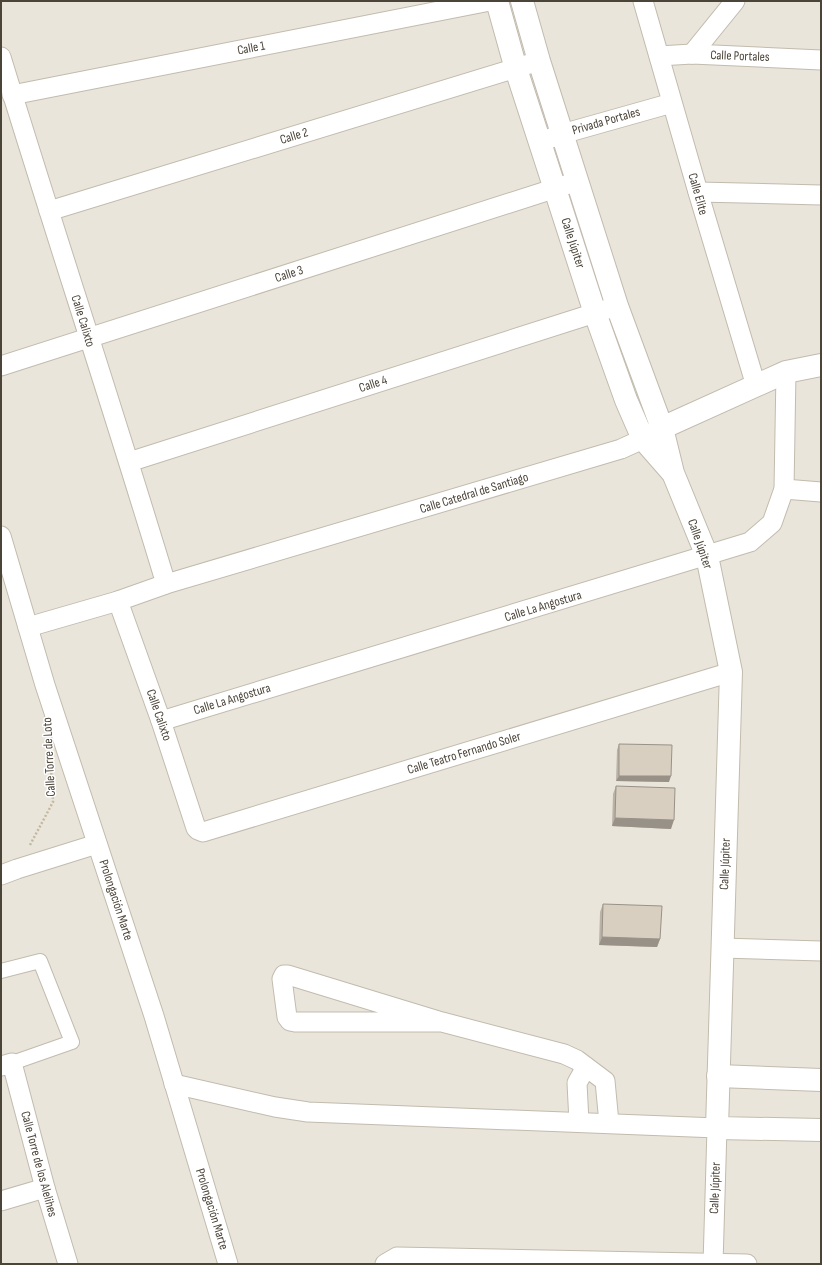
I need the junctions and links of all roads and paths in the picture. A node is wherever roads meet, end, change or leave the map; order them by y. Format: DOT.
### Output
graph roads {
  1 [pos="490,1"];
  2 [pos="497,1"];
  3 [pos="522,1"];
  4 [pos="643,1"];
  5 [pos="735,1"];
  6 [pos="692,54"];
  7 [pos="659,56"];
  8 [pos="1,58"];
  9 [pos="821,60"];
  10 [pos="539,61"];
  11 [pos="516,68"];
  12 [pos="12,95"];
  13 [pos="672,103"];
  14 [pos="562,134"];
  15 [pos="540,142"];
  16 [pos="578,181"];
  17 [pos="555,189"];
  18 [pos="698,192"];
  19 [pos="821,195"];
  20 [pos="49,211"];
  21 [pos="617,306"];
  22 [pos="596,313"];
  23 [pos="89,338"];
  24 [pos="821,365"];
  25 [pos="1,366"];
  26 [pos="786,372"];
  27 [pos="756,386"];
  28 [pos="662,428"];
  29 [pos="643,439"];
  30 [pos="129,462"];
  31 [pos="673,473"];
  32 [pos="784,490"];
  33 [pos="821,492"];
  34 [pos="1,537"];
  35 [pos="707,556"];
  36 [pos="166,584"];
  37 [pos="118,601"];
  38 [pos="28,627"];
  39 [pos="731,672"];
  40 [pos="161,721"];
  41 [pos="50,763"];
  42 [pos="198,830"];
  43 [pos="97,844"];
  44 [pos="9,872"];
  45 [pos="722,948"];
  46 [pos="821,951"];
  47 [pos="1,972"];
  48 [pos="442,1022"];
  49 [pos="6,1065"];
  50 [pos="586,1067"];
  51 [pos="718,1076"];
  52 [pos="821,1080"];
  53 [pos="174,1084"];
  54 [pos="579,1122"];
  55 [pos="609,1123"];
  56 [pos="717,1128"];
  57 [pos="821,1130"];
  58 [pos="45,1188"];
  59 [pos="1,1201"];
  60 [pos="68,1264"];
  61 [pos="228,1264"];
  62 [pos="385,1264"];
  63 [pos="713,1264"];
  64 [pos="747,1264"];
  1 -- 12 [label="street, Calle 1"];
  2 -- 11 [label="street, Calle Júpiter"];
  3 -- 10 [label="street, Calle Júpiter"];
  4 -- 7 [label="street, Calle Elite"];
  5 -- 6 [label="street"];
  6 -- 7 [label="street, Calle Portales"];
  6 -- 9 [label="street, Calle Portales"];
  7 -- 13 [label="street, Calle Elite"];
  8 -- 12 [label="street, Calle Calixto"];
  10 -- 11 [label="street, Calle 2"];
  10 -- 14 [label="street, Calle Júpiter"];
  11 -- 15 [label="street, Calle Júpiter"];
  11 -- 20 [label="street, Calle 2"];
  12 -- 20 [label="street, Calle Calixto"];
  13 -- 14 [label="street, Privada Portales"];
  13 -- 18 [label="street, Calle Elite"];
  14 -- 15 [label="street, Privada Portales"];
  14 -- 16 [label="street, Calle Júpiter"];
  15 -- 17 [label="street, Calle Júpiter"];
  16 -- 17 [label="street, Calle 3"];
  16 -- 21 [label="street, Calle Júpiter"];
  17 -- 22 [label="street, Calle Júpiter"];
  17 -- 23 [label="street, Calle 3"];
  18 -- 19 [label="street"];
  18 -- 27 [label="street, Calle Elite"];
  20 -- 23 [label="street, Calle Calixto"];
  21 -- 22 [label="street, Calle 4"];
  21 -- 28 [label="street, Calle Júpiter"];
  22 -- 29 [label="street, Calle Júpiter"];
  22 -- 30 [label="street, Calle 4"];
  23 -- 25 [label="street, Calle 3"];
  23 -- 30 [label="street, Calle Calixto"];
  24 -- 26 [label="street, Calle Catedral de Santiago"];
  26 -- 27 [label="street, Calle Catedral de Santiago"];
  26 -- 32 [label="street, Calle La Angostura"];
  27 -- 28 [label="street, Calle Catedral de Santiago"];
  28 -- 29 [label="street, Calle Catedral de Santiago"];
  28 -- 31 [label="street, Calle Júpiter"];
  29 -- 31 [label="street, Calle Júpiter"];
  29 -- 36 [label="street, Calle Catedral de Santiago"];
  30 -- 36 [label="street, Calle Calixto"];
  31 -- 35 [label="street, Calle Júpiter"];
  32 -- 33 [label="street"];
  32 -- 35 [label="street, Calle La Angostura"];
  34 -- 38 [label="street, Prolongación Marte"];
  35 -- 39 [label="street, Calle Júpiter"];
  35 -- 40 [label="street, Calle La Angostura"];
  36 -- 37 [label="street, Calle Catedral de Santiago"];
  37 -- 38 [label="street, Calle Catedral de Santiago"];
  37 -- 40 [label="street, Calle Calixto"];
  38 -- 43 [label="street, Prolongación Marte"];
  39 -- 42 [label="street, Calle Teatro Fernando Soler"];
  39 -- 45 [label="street, Calle Júpiter"];
  40 -- 42 [label="street, Calle Calixto"];
  41 -- 44 [label="path, Calle Torre de Loto"];
  43 -- 44 [label="street"];
  43 -- 53 [label="street, Prolongación Marte"];
  45 -- 46 [label="street"];
  45 -- 51 [label="street, Calle Júpiter"];
  47 -- 49 [label="street"];
  48 -- 48 [label="street"];
  48 -- 50 [label="street"];
  49 -- 58 [label="street, Calle Torre de los Alelihes"];
  50 -- 54 [label="street"];
  50 -- 55 [label="street"];
  51 -- 52 [label="street"];
  51 -- 56 [label="street, Calle Júpiter"];
  53 -- 54 [label="street"];
  53 -- 61 [label="street, Prolongación Marte"];
  54 -- 55 [label="street"];
  55 -- 56 [label="street"];
  56 -- 57 [label="street"];
  56 -- 63 [label="street, Calle Júpiter"];
  58 -- 59 [label="street"];
  58 -- 60 [label="street, Calle Torre de los Alelihes"];
  62 -- 63 [label="street"];
  63 -- 64 [label="street"];
}
